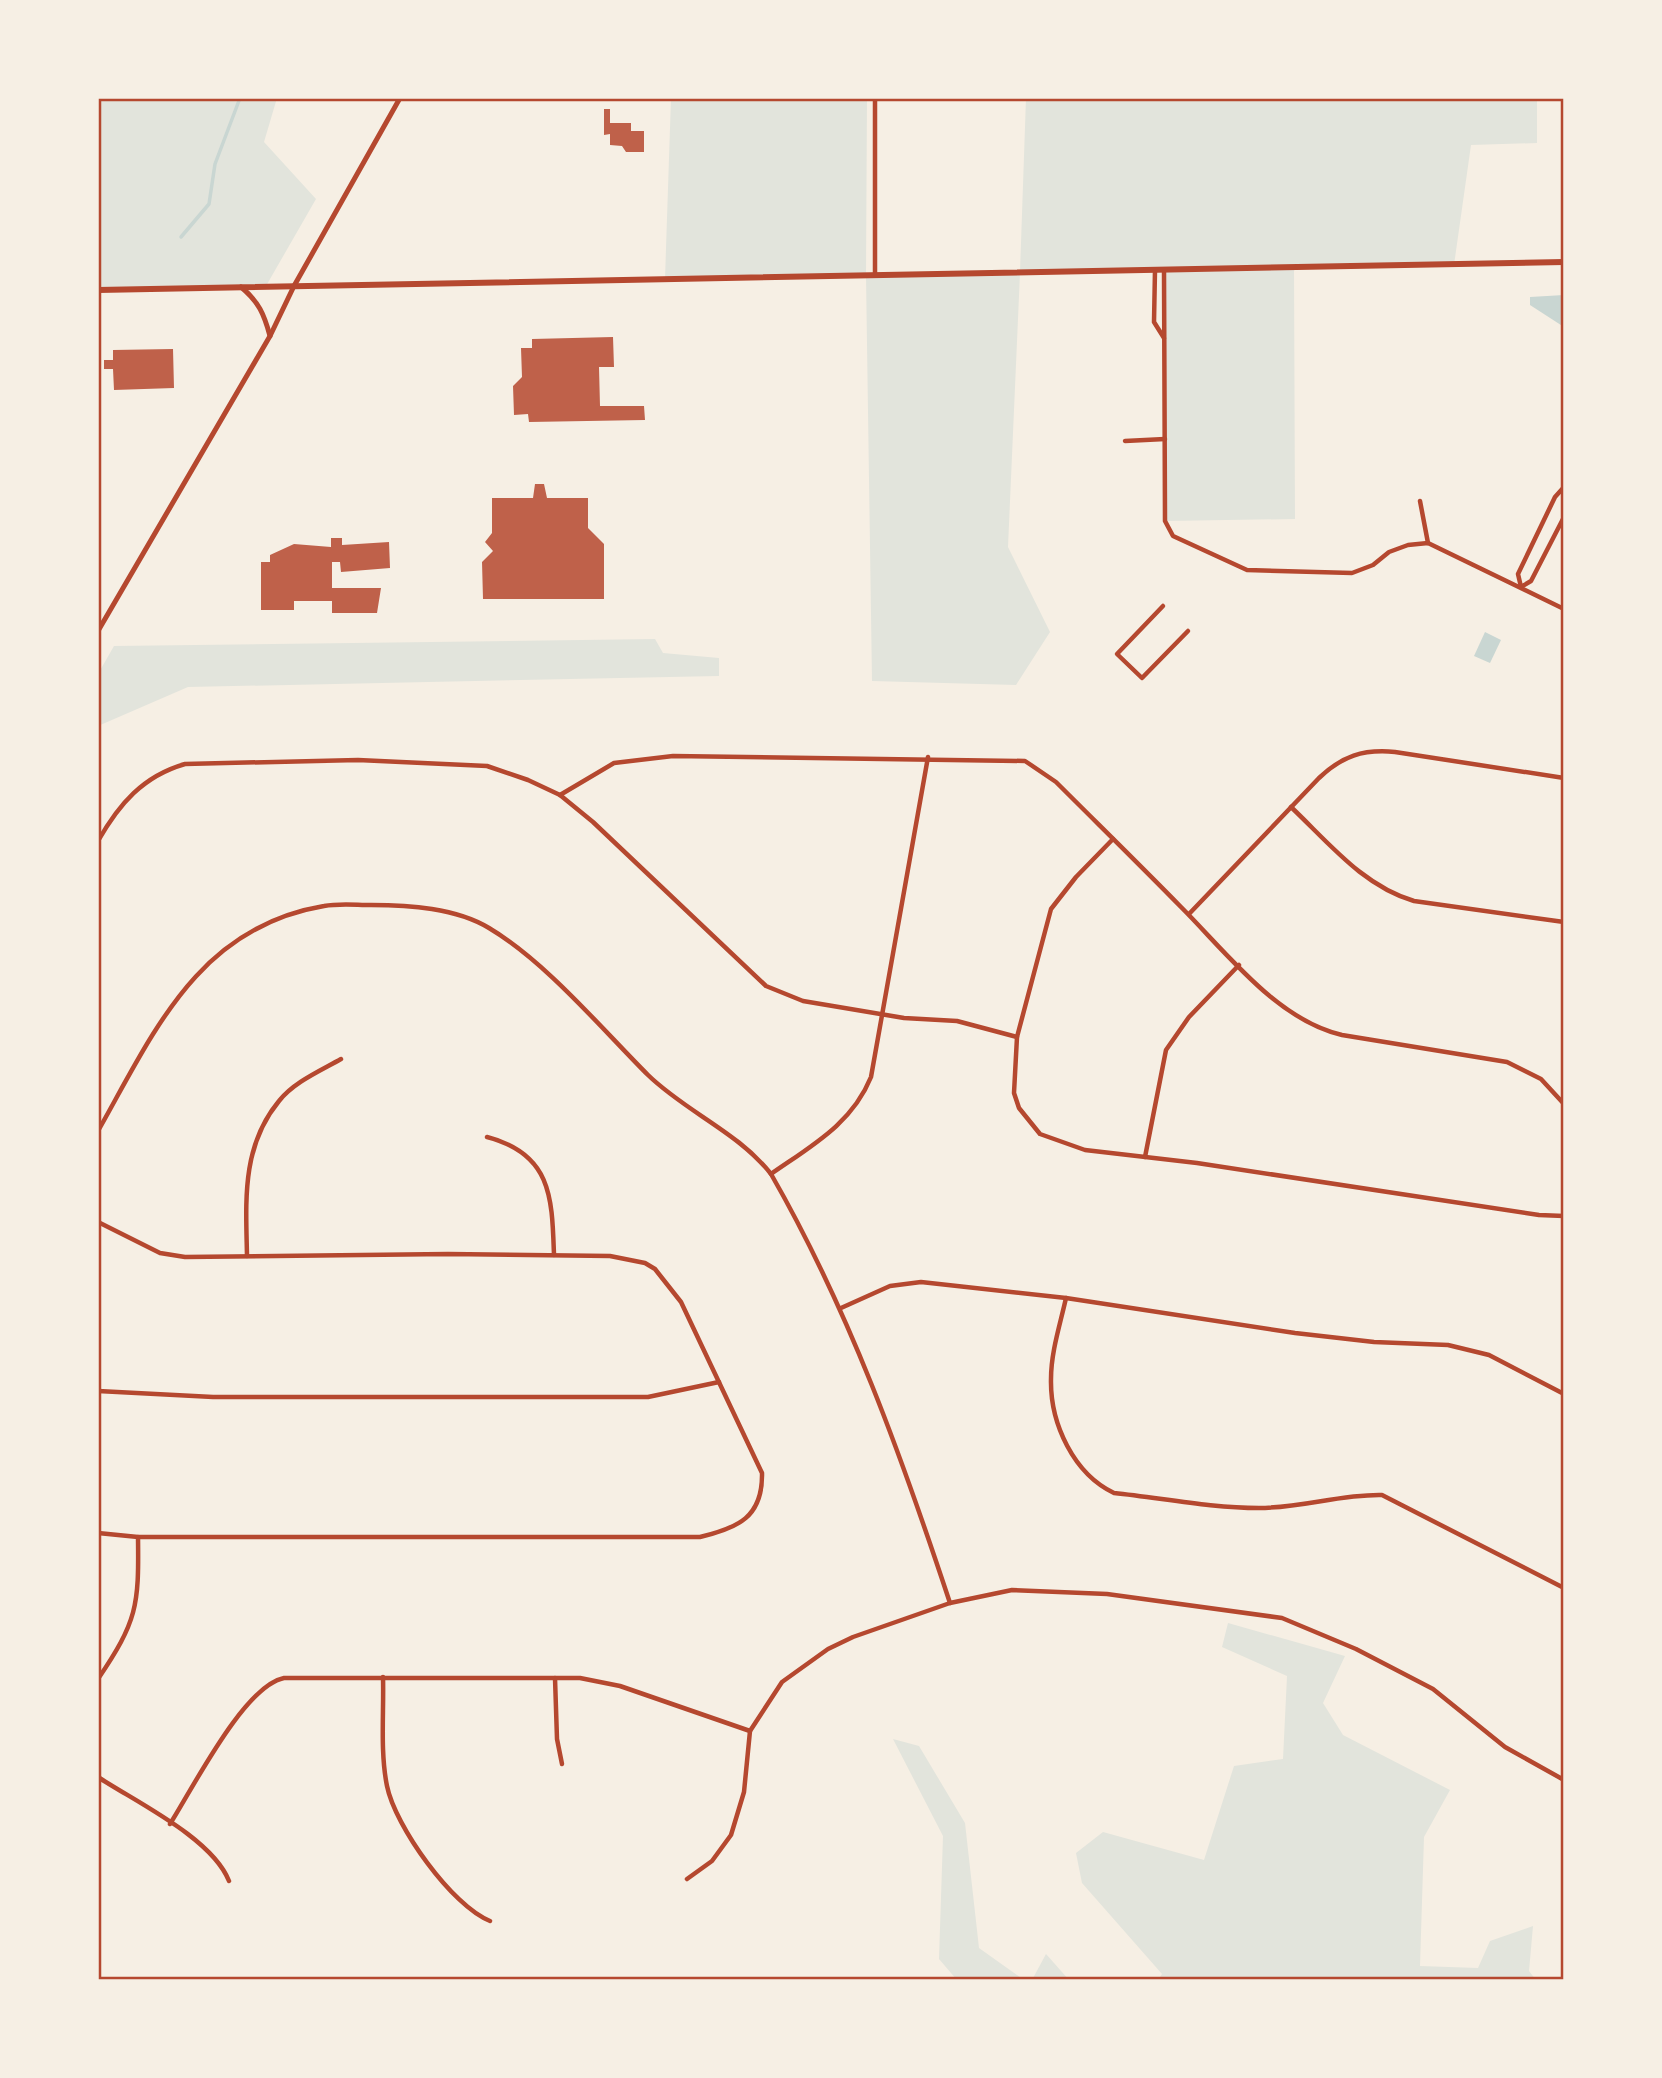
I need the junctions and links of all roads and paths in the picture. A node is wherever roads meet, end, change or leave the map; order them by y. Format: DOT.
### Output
graph roads {
  1 [pos="400,98"];
  2 [pos="875,98"];
  3 [pos="1564,262"];
  4 [pos="1155,270"];
  5 [pos="1164,270"];
  6 [pos="874,275"];
  7 [pos="294,286"];
  8 [pos="241,288"];
  9 [pos="98,290"];
  10 [pos="270,336"];
  11 [pos="1164,339"];
  12 [pos="1164,439"];
  13 [pos="1125,441"];
  14 [pos="1564,487"];
  15 [pos="1420,501"];
  16 [pos="1564,517"];
  17 [pos="1428,543"];
  18 [pos="1521,587"];
  19 [pos="1163,606"];
  20 [pos="1564,609"];
  21 [pos="98,631"];
  22 [pos="1188,631"];
  23 [pos="928,757"];
  24 [pos="1564,778"];
  25 [pos="560,796"];
  26 [pos="1291,807"];
  27 [pos="1113,839"];
  28 [pos="98,841"];
  29 [pos="1189,914"];
  30 [pos="1564,922"];
  31 [pos="1239,965"];
  32 [pos="882,1014"];
  33 [pos="1017,1037"];
  34 [pos="341,1059"];
  35 [pos="1564,1104"];
  36 [pos="98,1131"];
  37 [pos="487,1137"];
  38 [pos="1146,1157"];
  39 [pos="771,1174"];
  40 [pos="1564,1216"];
  41 [pos="98,1222"];
  42 [pos="554,1255"];
  43 [pos="247,1256"];
  44 [pos="1066,1298"];
  45 [pos="841,1308"];
  46 [pos="719,1382"];
  47 [pos="98,1391"];
  48 [pos="1564,1394"];
  49 [pos="98,1534"];
  50 [pos="138,1537"];
  51 [pos="1564,1588"];
  52 [pos="950,1602"];
  53 [pos="383,1677"];
  54 [pos="555,1678"];
  55 [pos="98,1679"];
  56 [pos="750,1731"];
  57 [pos="562,1764"];
  58 [pos="98,1777"];
  59 [pos="1564,1780"];
  60 [pos="170,1824"];
  61 [pos="687,1879"];
  62 [pos="229,1881"];
  63 [pos="490,1920"];
  1 -- 7 [label="street"];
  2 -- 6 [label="street"];
  3 -- 5 [label="main road"];
  4 -- 5 [label="main road"];
  4 -- 6 [label="main road"];
  4 -- 11 [label="street"];
  5 -- 11 [label="street"];
  6 -- 7 [label="main road"];
  7 -- 8 [label="main road"];
  7 -- 10 [label="street"];
  8 -- 9 [label="main road"];
  8 -- 10 [label="street"];
  10 -- 21 [label="street"];
  11 -- 12 [label="street"];
  12 -- 13 [label="street"];
  12 -- 17 [label="street"];
  14 -- 18 [label="street"];
  15 -- 17 [label="street"];
  16 -- 18 [label="street"];
  17 -- 18 [label="street"];
  18 -- 20 [label="street"];
  19 -- 22 [label="street"];
  23 -- 25 [label="street"];
  23 -- 27 [label="street"];
  23 -- 32 [label="street"];
  24 -- 26 [label="street"];
  25 -- 28 [label="street"];
  25 -- 32 [label="street"];
  26 -- 29 [label="street"];
  26 -- 30 [label="street"];
  27 -- 29 [label="street"];
  27 -- 33 [label="street"];
  29 -- 31 [label="street"];
  31 -- 35 [label="street"];
  31 -- 38 [label="street"];
  32 -- 33 [label="street"];
  32 -- 39 [label="street"];
  33 -- 38 [label="street"];
  34 -- 43 [label="street"];
  36 -- 39 [label="street"];
  37 -- 42 [label="street"];
  38 -- 40 [label="street"];
  39 -- 45 [label="street"];
  41 -- 43 [label="street"];
  42 -- 43 [label="street"];
  42 -- 46 [label="street"];
  44 -- 45 [label="street"];
  44 -- 48 [label="street"];
  44 -- 51 [label="street"];
  45 -- 52 [label="street"];
  46 -- 47 [label="street"];
  46 -- 50 [label="street"];
  49 -- 50 [label="street"];
  50 -- 55 [label="street"];
  52 -- 56 [label="street"];
  52 -- 59 [label="street"];
  53 -- 54 [label="street"];
  53 -- 60 [label="street"];
  53 -- 63 [label="street"];
  54 -- 56 [label="street"];
  54 -- 57 [label="street"];
  56 -- 61 [label="street"];
  58 -- 60 [label="street"];
  60 -- 62 [label="street"];
}
